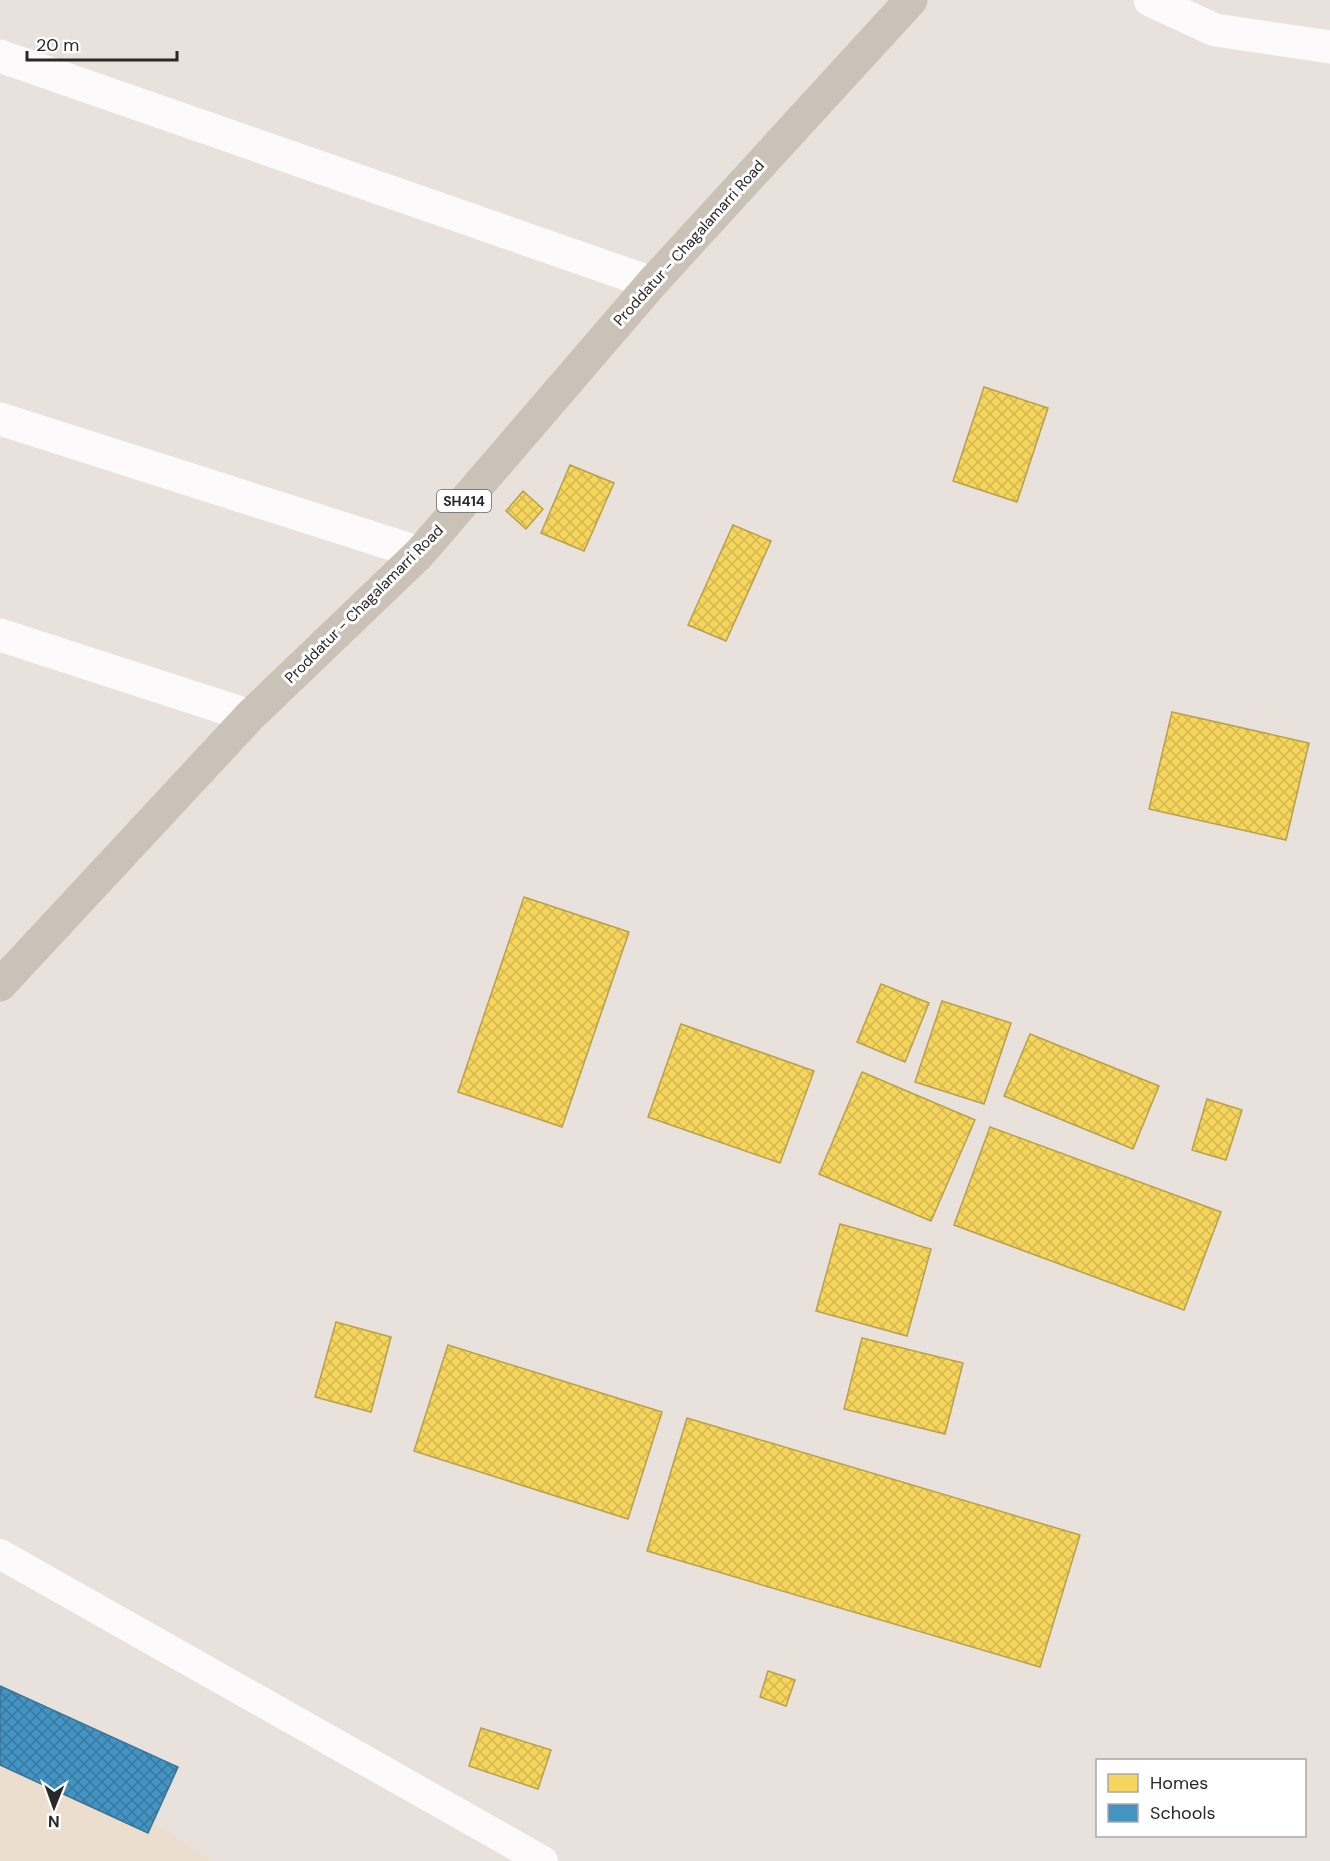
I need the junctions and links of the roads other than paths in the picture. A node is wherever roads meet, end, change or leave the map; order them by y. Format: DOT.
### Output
graph roads {
  1 [pos="911,0"];
  2 [pos="1150,0"];
  3 [pos="1330,47"];
  4 [pos="0,56"];
  5 [pos="652,283"];
  6 [pos="0,420"];
  7 [pos="420,553"];
  8 [pos="0,635"];
  9 [pos="250,716"];
  10 [pos="0,985"];
  11 [pos="0,1554"];
  12 [pos="543,1861"];
  1 -- 5 [label="main road, Proddatur - Chagalamarri Road / SH414"];
  2 -- 3 [label="street"];
  4 -- 5 [label="street"];
  5 -- 7 [label="main road, Proddatur - Chagalamarri Road / SH414"];
  6 -- 7 [label="street"];
  7 -- 9 [label="main road, Proddatur - Chagalamarri Road / SH414"];
  8 -- 9 [label="street"];
  9 -- 10 [label="main road, Proddatur - Chagalamarri Road / SH414"];
  11 -- 12 [label="lane"];
}
